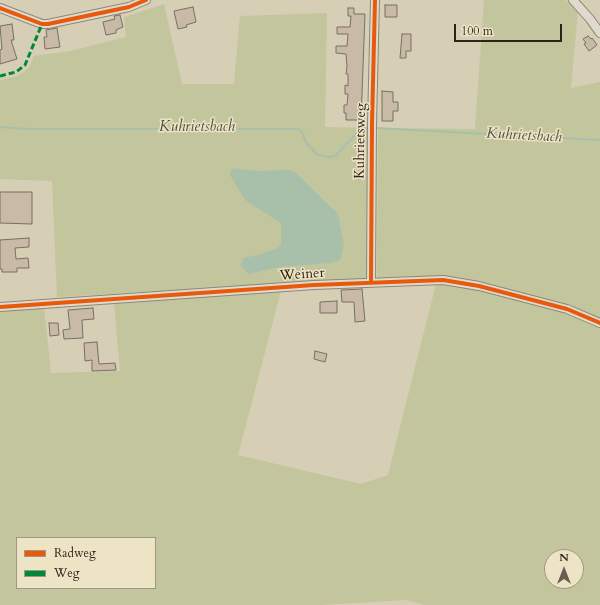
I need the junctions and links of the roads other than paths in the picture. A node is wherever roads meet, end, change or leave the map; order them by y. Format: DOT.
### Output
graph roads {
  1 [pos="146,0"];
  2 [pos="375,0"];
  3 [pos="573,0"];
  4 [pos="0,8"];
  5 [pos="600,33"];
  6 [pos="371,282"];
  7 [pos="0,307"];
  8 [pos="600,323"];
  1 -- 4 [label="street"];
  2 -- 6 [label="street, Kuhrietsweg"];
  3 -- 5 [label="street"];
  6 -- 7 [label="street, Weiner"];
  6 -- 8 [label="street, Weiner"];
}
